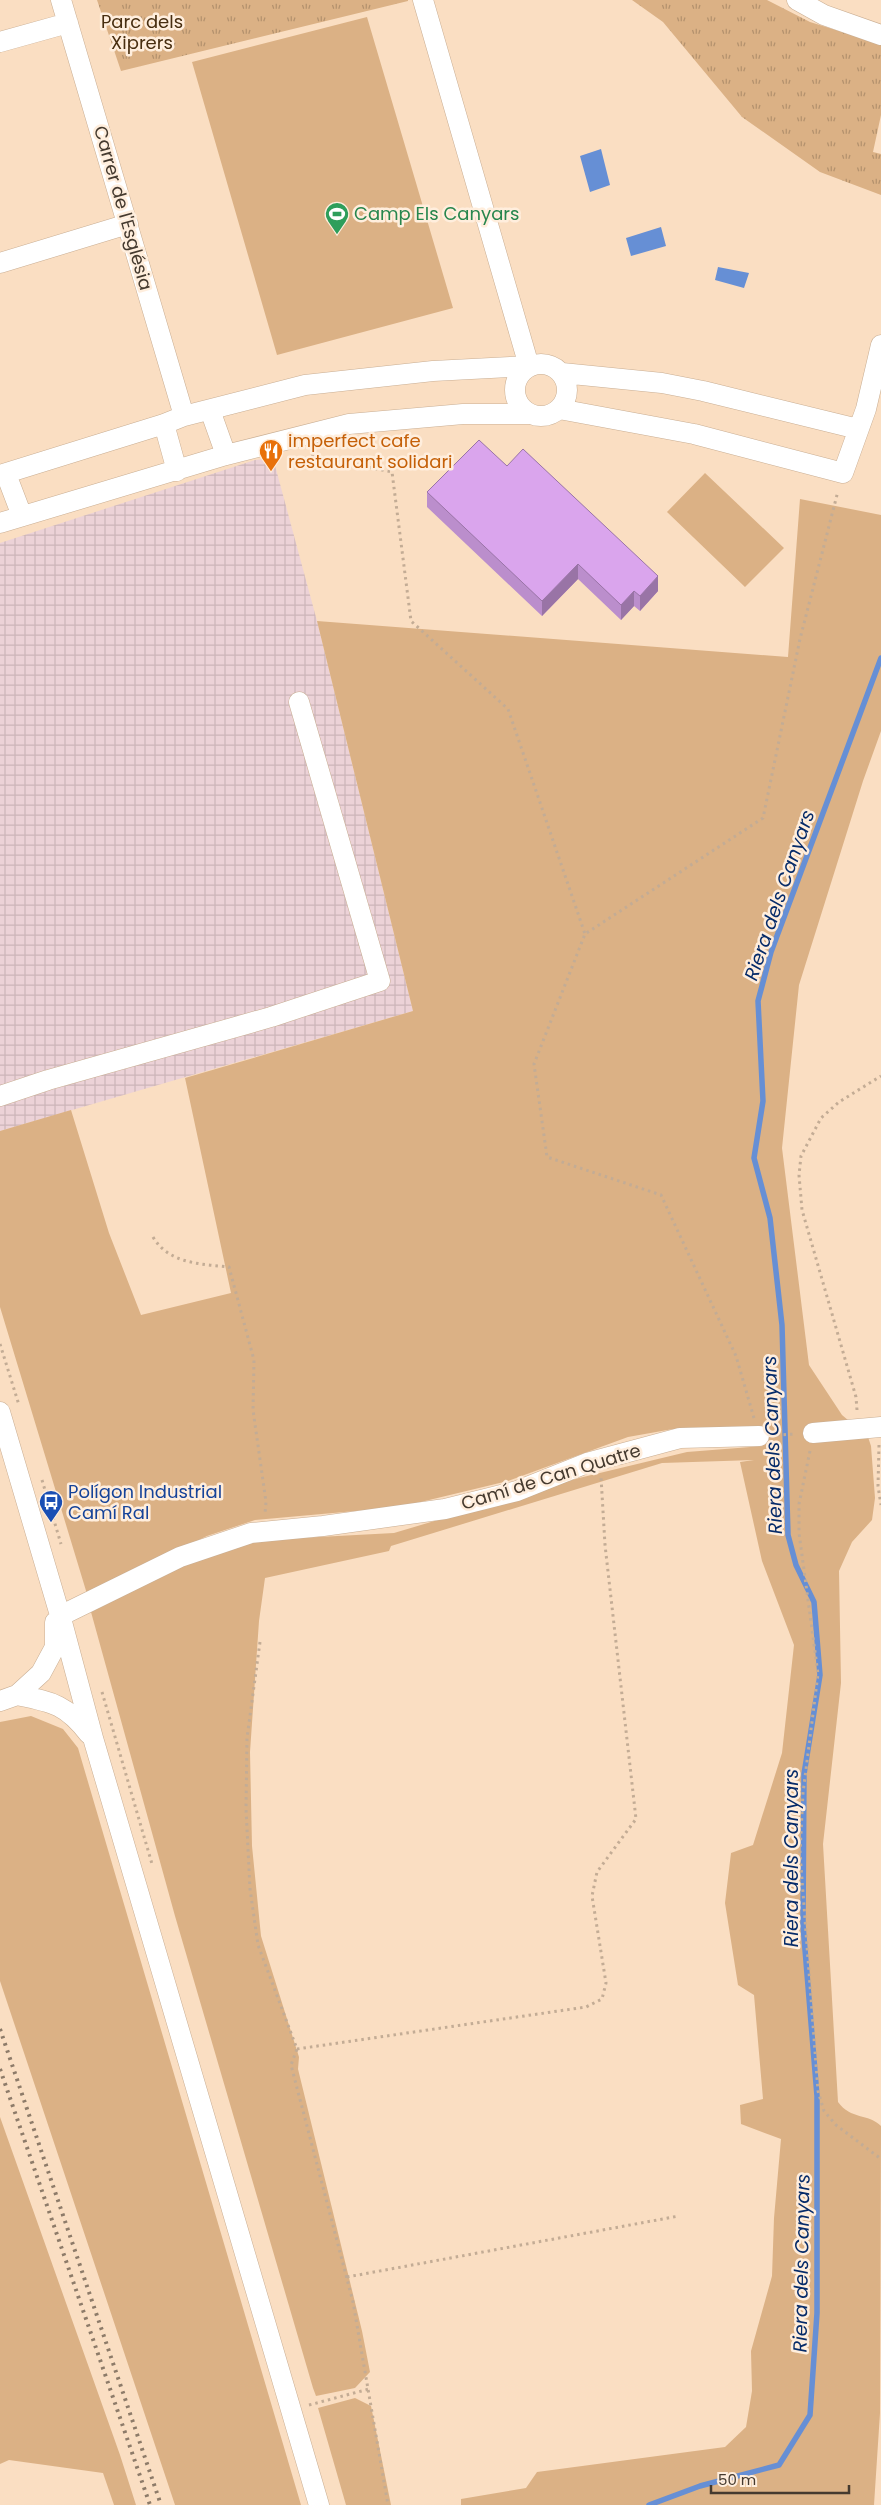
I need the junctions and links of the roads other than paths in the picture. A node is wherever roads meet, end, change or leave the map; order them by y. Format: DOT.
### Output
graph roads {
  1 [pos="62,0"];
  2 [pos="423,0"];
  3 [pos="797,0"];
  4 [pos="68,23"];
  5 [pos="881,35"];
  6 [pos="0,42"];
  7 [pos="128,224"];
  8 [pos="0,263"];
  9 [pos="881,345"];
  10 [pos="529,366"];
  11 [pos="562,373"];
  12 [pos="559,409"];
  13 [pos="210,410"];
  14 [pos="529,414"];
  15 [pos="184,416"];
  16 [pos="164,424"];
  17 [pos="858,429"];
  18 [pos="226,455"];
  19 [pos="177,471"];
  20 [pos="3,475"];
  21 [pos="22,516"];
  22 [pos="0,523"];
  23 [pos="299,702"];
  24 [pos="0,1096"];
  25 [pos="0,1412"];
  26 [pos="873,1427"];
  27 [pos="813,1433"];
  28 [pos="759,1436"];
  29 [pos="57,1609"];
  30 [pos="8,1698"];
  31 [pos="93,1738"];
  32 [pos="319,2505"];
  1 -- 4 [label="street, Carrer de l'Església"];
  2 -- 10 [label="street"];
  3 -- 5 [label="street"];
  4 -- 6 [label="street"];
  4 -- 7 [label="street, Carrer de l'Església"];
  7 -- 8 [label="street"];
  7 -- 15 [label="street, Carrer de l'Església"];
  9 -- 17 [label="street"];
  10 -- 11 [label="street"];
  10 -- 13 [label="street"];
  10 -- 14 [label="street"];
  11 -- 12 [label="street"];
  11 -- 17 [label="street"];
  12 -- 14 [label="street"];
  12 -- 17 [label="street"];
  13 -- 15 [label="street"];
  13 -- 18 [label="street"];
  14 -- 18 [label="street"];
  15 -- 16 [label="street"];
  16 -- 19 [label="street"];
  16 -- 20 [label="street"];
  18 -- 19 [label="street"];
  19 -- 21 [label="street"];
  20 -- 21 [label="street"];
  21 -- 22 [label="street"];
  23 -- 24 [label="street"];
  25 -- 29 [label="street"];
  26 -- 27 [label="street"];
  28 -- 29 [label="street, Camí de Can Quatre"];
  29 -- 30 [label="street"];
  29 -- 31 [label="street"];
  30 -- 31 [label="street"];
  31 -- 32 [label="street"];
}
